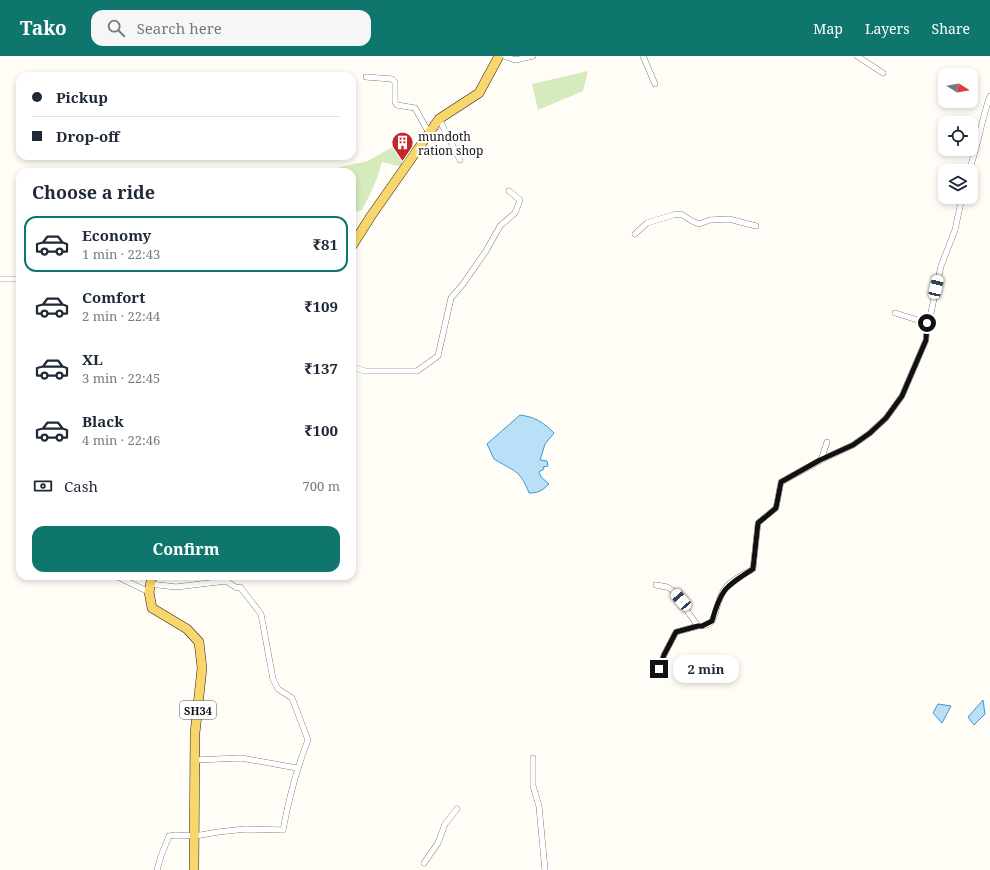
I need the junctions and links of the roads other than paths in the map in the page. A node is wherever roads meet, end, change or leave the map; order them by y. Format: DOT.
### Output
graph roads {
  1 [pos="499,56"];
  2 [pos="504,56"];
  3 [pos="533,56"];
  4 [pos="643,56"];
  5 [pos="857,56"];
  6 [pos="883,73"];
  7 [pos="366,77"];
  8 [pos="655,84"];
  9 [pos="990,96"];
  10 [pos="439,119"];
  11 [pos="429,133"];
  12 [pos="460,160"];
  13 [pos="971,164"];
  14 [pos="509,191"];
  15 [pos="961,204"];
  16 [pos="756,226"];
  17 [pos="635,234"];
  18 [pos="356,238"];
  19 [pos="0,279"];
  20 [pos="16,279"];
  21 [pos="895,313"];
  22 [pos="927,323"];
  23 [pos="356,368"];
  24 [pos="827,442"];
  25 [pos="820,460"];
  26 [pos="133,580"];
  27 [pos="150,584"];
  28 [pos="656,585"];
  29 [pos="698,626"];
  30 [pos="659,669"];
  31 [pos="533,758"];
  32 [pos="195,760"];
  33 [pos="297,768"];
  34 [pos="457,810"];
  35 [pos="195,836"];
  36 [pos="424,863"];
  37 [pos="157,870"];
  38 [pos="194,870"];
  39 [pos="545,870"];
  1 -- 10 [label="main road"];
  2 -- 3 [label="street"];
  4 -- 8 [label="street"];
  5 -- 6 [label="street"];
  7 -- 11 [label="street"];
  9 -- 13 [label="street"];
  10 -- 11 [label="main road"];
  10 -- 12 [label="street"];
  11 -- 18 [label="main road"];
  14 -- 23 [label="street"];
  15 -- 22 [label="street"];
  16 -- 17 [label="street"];
  19 -- 20 [label="street"];
  21 -- 22 [label="street"];
  22 -- 25 [label="street"];
  24 -- 25 [label="street"];
  25 -- 29 [label="street"];
  26 -- 27 [label="street"];
  27 -- 32 [label="main road, SH34"];
  27 -- 33 [label="street"];
  28 -- 29 [label="street"];
  29 -- 30 [label="street"];
  31 -- 39 [label="street"];
  32 -- 33 [label="street"];
  32 -- 35 [label="main road, SH34"];
  33 -- 35 [label="street"];
  34 -- 36 [label="street"];
  35 -- 37 [label="street"];
  35 -- 38 [label="main road, SH34"];
}
